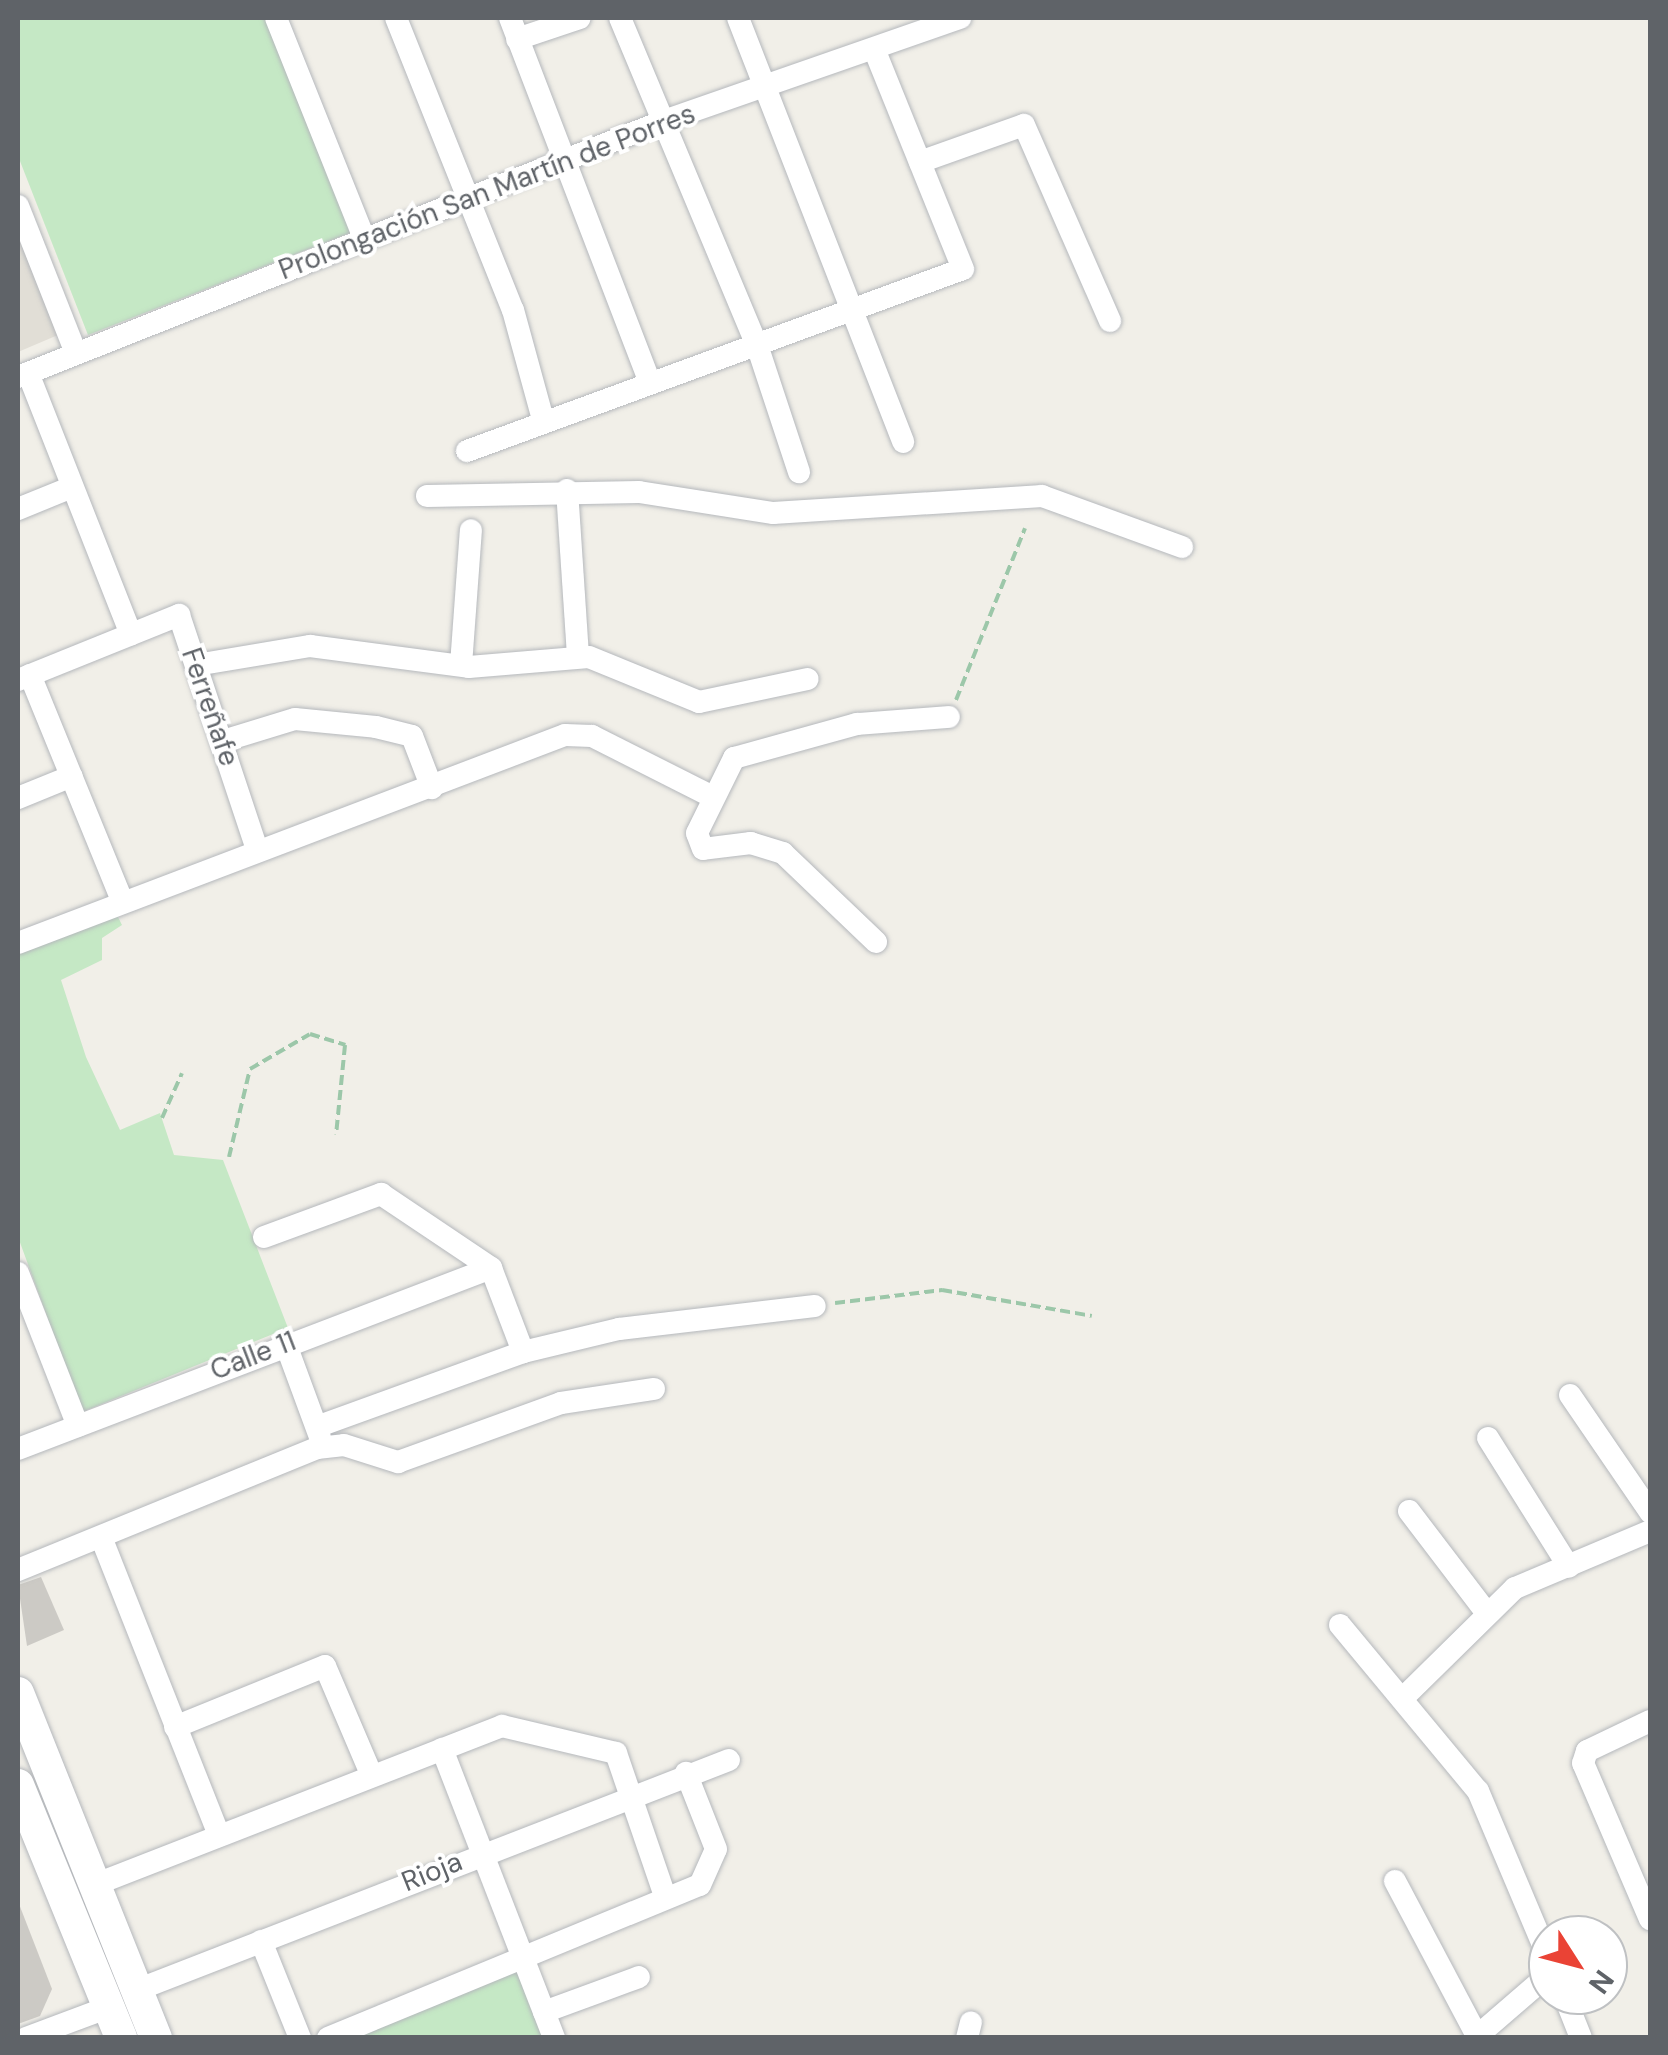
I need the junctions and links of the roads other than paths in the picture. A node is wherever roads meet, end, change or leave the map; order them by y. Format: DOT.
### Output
graph roads {
  1 [pos="276,18"];
  2 [pos="396,18"];
  3 [pos="580,18"];
  4 [pos="620,18"];
  5 [pos="738,18"];
  6 [pos="960,18"];
  7 [pos="514,28"];
  8 [pos="874,49"];
  9 [pos="763,86"];
  10 [pos="661,122"];
  11 [pos="920,162"];
  12 [pos="563,163"];
  13 [pos="466,201"];
  14 [pos="18,206"];
  15 [pos="365,240"];
  16 [pos="857,308"];
  17 [pos="1110,321"];
  18 [pos="757,345"];
  19 [pos="76,353"];
  20 [pos="22,375"];
  21 [pos="650,382"];
  22 [pos="543,420"];
  23 [pos="902,442"];
  24 [pos="467,450"];
  25 [pos="799,472"];
  26 [pos="72,487"];
  27 [pos="567,490"];
  28 [pos="427,496"];
  29 [pos="18,509"];
  30 [pos="471,530"];
  31 [pos="1182,547"];
  32 [pos="131,634"];
  33 [pos="578,657"];
  34 [pos="196,665"];
  35 [pos="461,666"];
  36 [pos="24,677"];
  37 [pos="808,679"];
  38 [pos="949,717"];
  39 [pos="222,741"];
  40 [pos="72,776"];
  41 [pos="432,788"];
  42 [pos="711,796"];
  43 [pos="18,798"];
  44 [pos="257,850"];
  45 [pos="122,900"];
  46 [pos="876,942"];
  47 [pos="18,943"];
  48 [pos="264,1237"];
  49 [pos="492,1268"];
  50 [pos="18,1273"];
  51 [pos="816,1306"];
  52 [pos="285,1342"];
  53 [pos="523,1352"];
  54 [pos="654,1389"];
  55 [pos="1570,1395"];
  56 [pos="78,1426"];
  57 [pos="318,1437"];
  58 [pos="1488,1438"];
  59 [pos="18,1450"];
  60 [pos="1409,1512"];
  61 [pos="1650,1512"];
  62 [pos="1650,1530"];
  63 [pos="101,1537"];
  64 [pos="1569,1567"];
  65 [pos="18,1570"];
  66 [pos="1486,1612"];
  67 [pos="1340,1625"];
  68 [pos="18,1693"];
  69 [pos="1403,1698"];
  70 [pos="1650,1721"];
  71 [pos="175,1727"];
  72 [pos="442,1749"];
  73 [pos="729,1760"];
  74 [pos="686,1773"];
  75 [pos="371,1774"];
  76 [pos="18,1790"];
  77 [pos="629,1795"];
  78 [pos="218,1836"];
  79 [pos="481,1852"];
  80 [pos="1394,1881"];
  81 [pos="94,1885"];
  82 [pos="664,1896"];
  83 [pos="1530,1915"];
  84 [pos="1650,1919"];
  85 [pos="260,1941"];
  86 [pos="522,1954"];
  87 [pos="639,1977"];
  88 [pos="1528,1992"];
  89 [pos="123,1999"];
  90 [pos="544,2012"];
  91 [pos="1476,2036"];
  92 [pos="26,2038"];
  93 [pos="121,2038"];
  94 [pos="156,2038"];
  95 [pos="300,2038"];
  96 [pos="328,2038"];
  97 [pos="554,2038"];
  1 -- 15 [label="street"];
  2 -- 13 [label="street"];
  3 -- 7 [label="street"];
  4 -- 10 [label="street"];
  5 -- 9 [label="street"];
  6 -- 8 [label="street, Prolongación San Martín de Porres"];
  7 -- 12 [label="street"];
  8 -- 9 [label="street, Prolongación San Martín de Porres"];
  8 -- 11 [label="street"];
  9 -- 10 [label="street, Prolongación San Martín de Porres"];
  9 -- 16 [label="street"];
  10 -- 12 [label="street, Prolongación San Martín de Porres"];
  10 -- 18 [label="street"];
  11 -- 16 [label="street"];
  11 -- 17 [label="street"];
  12 -- 13 [label="street, Prolongación San Martín de Porres"];
  12 -- 21 [label="street"];
  13 -- 15 [label="street, Prolongación San Martín de Porres"];
  13 -- 22 [label="street"];
  14 -- 19 [label="street"];
  15 -- 19 [label="street, Prolongación San Martín de Porres"];
  16 -- 18 [label="street"];
  16 -- 23 [label="street"];
  18 -- 21 [label="street"];
  18 -- 25 [label="street"];
  19 -- 20 [label="street, Prolongación San Martín de Porres"];
  20 -- 26 [label="street"];
  21 -- 22 [label="street"];
  22 -- 24 [label="street"];
  26 -- 29 [label="street"];
  26 -- 32 [label="street"];
  27 -- 28 [label="street"];
  27 -- 31 [label="street"];
  27 -- 33 [label="street"];
  30 -- 35 [label="street"];
  32 -- 34 [label="street, Ferreñafe"];
  32 -- 36 [label="street, Ferreñafe"];
  33 -- 35 [label="street"];
  33 -- 37 [label="street"];
  34 -- 35 [label="street"];
  34 -- 39 [label="street, Ferreñafe"];
  36 -- 40 [label="street"];
  38 -- 42 [label="street"];
  39 -- 41 [label="street"];
  39 -- 44 [label="street, Ferreñafe"];
  40 -- 43 [label="street"];
  40 -- 45 [label="street"];
  41 -- 42 [label="street"];
  41 -- 44 [label="street"];
  42 -- 46 [label="street"];
  44 -- 45 [label="street"];
  45 -- 47 [label="street"];
  48 -- 49 [label="street"];
  49 -- 52 [label="street, Calle 11"];
  49 -- 53 [label="street"];
  50 -- 56 [label="street"];
  51 -- 53 [label="street"];
  52 -- 56 [label="street, Calle 11"];
  52 -- 57 [label="street"];
  53 -- 57 [label="street"];
  54 -- 57 [label="street"];
  55 -- 61 [label="street"];
  56 -- 59 [label="street, Calle 11"];
  57 -- 63 [label="street"];
  58 -- 64 [label="street"];
  60 -- 66 [label="street"];
  62 -- 64 [label="street"];
  63 -- 65 [label="street"];
  63 -- 71 [label="street"];
  64 -- 66 [label="street"];
  66 -- 69 [label="street"];
  67 -- 69 [label="street"];
  68 -- 81 [label="main road"];
  69 -- 83 [label="street"];
  70 -- 84 [label="street"];
  71 -- 75 [label="street"];
  71 -- 78 [label="street"];
  72 -- 75 [label="street"];
  72 -- 77 [label="street"];
  72 -- 79 [label="street"];
  73 -- 74 [label="street, Rioja"];
  74 -- 77 [label="street, Rioja"];
  74 -- 82 [label="street"];
  75 -- 78 [label="street"];
  76 -- 89 [label="main road"];
  77 -- 79 [label="street, Rioja"];
  77 -- 82 [label="street"];
  78 -- 81 [label="street"];
  79 -- 85 [label="street, Rioja"];
  79 -- 86 [label="street"];
  80 -- 91 [label="street"];
  81 -- 89 [label="main road"];
  82 -- 86 [label="street"];
  85 -- 89 [label="street, Rioja"];
  85 -- 95 [label="street"];
  86 -- 90 [label="street"];
  86 -- 96 [label="street"];
  87 -- 90 [label="street"];
  88 -- 91 [label="street"];
  89 -- 92 [label="street, Rioja"];
  89 -- 93 [label="main road"];
  89 -- 94 [label="main road"];
  90 -- 97 [label="street"];
}
